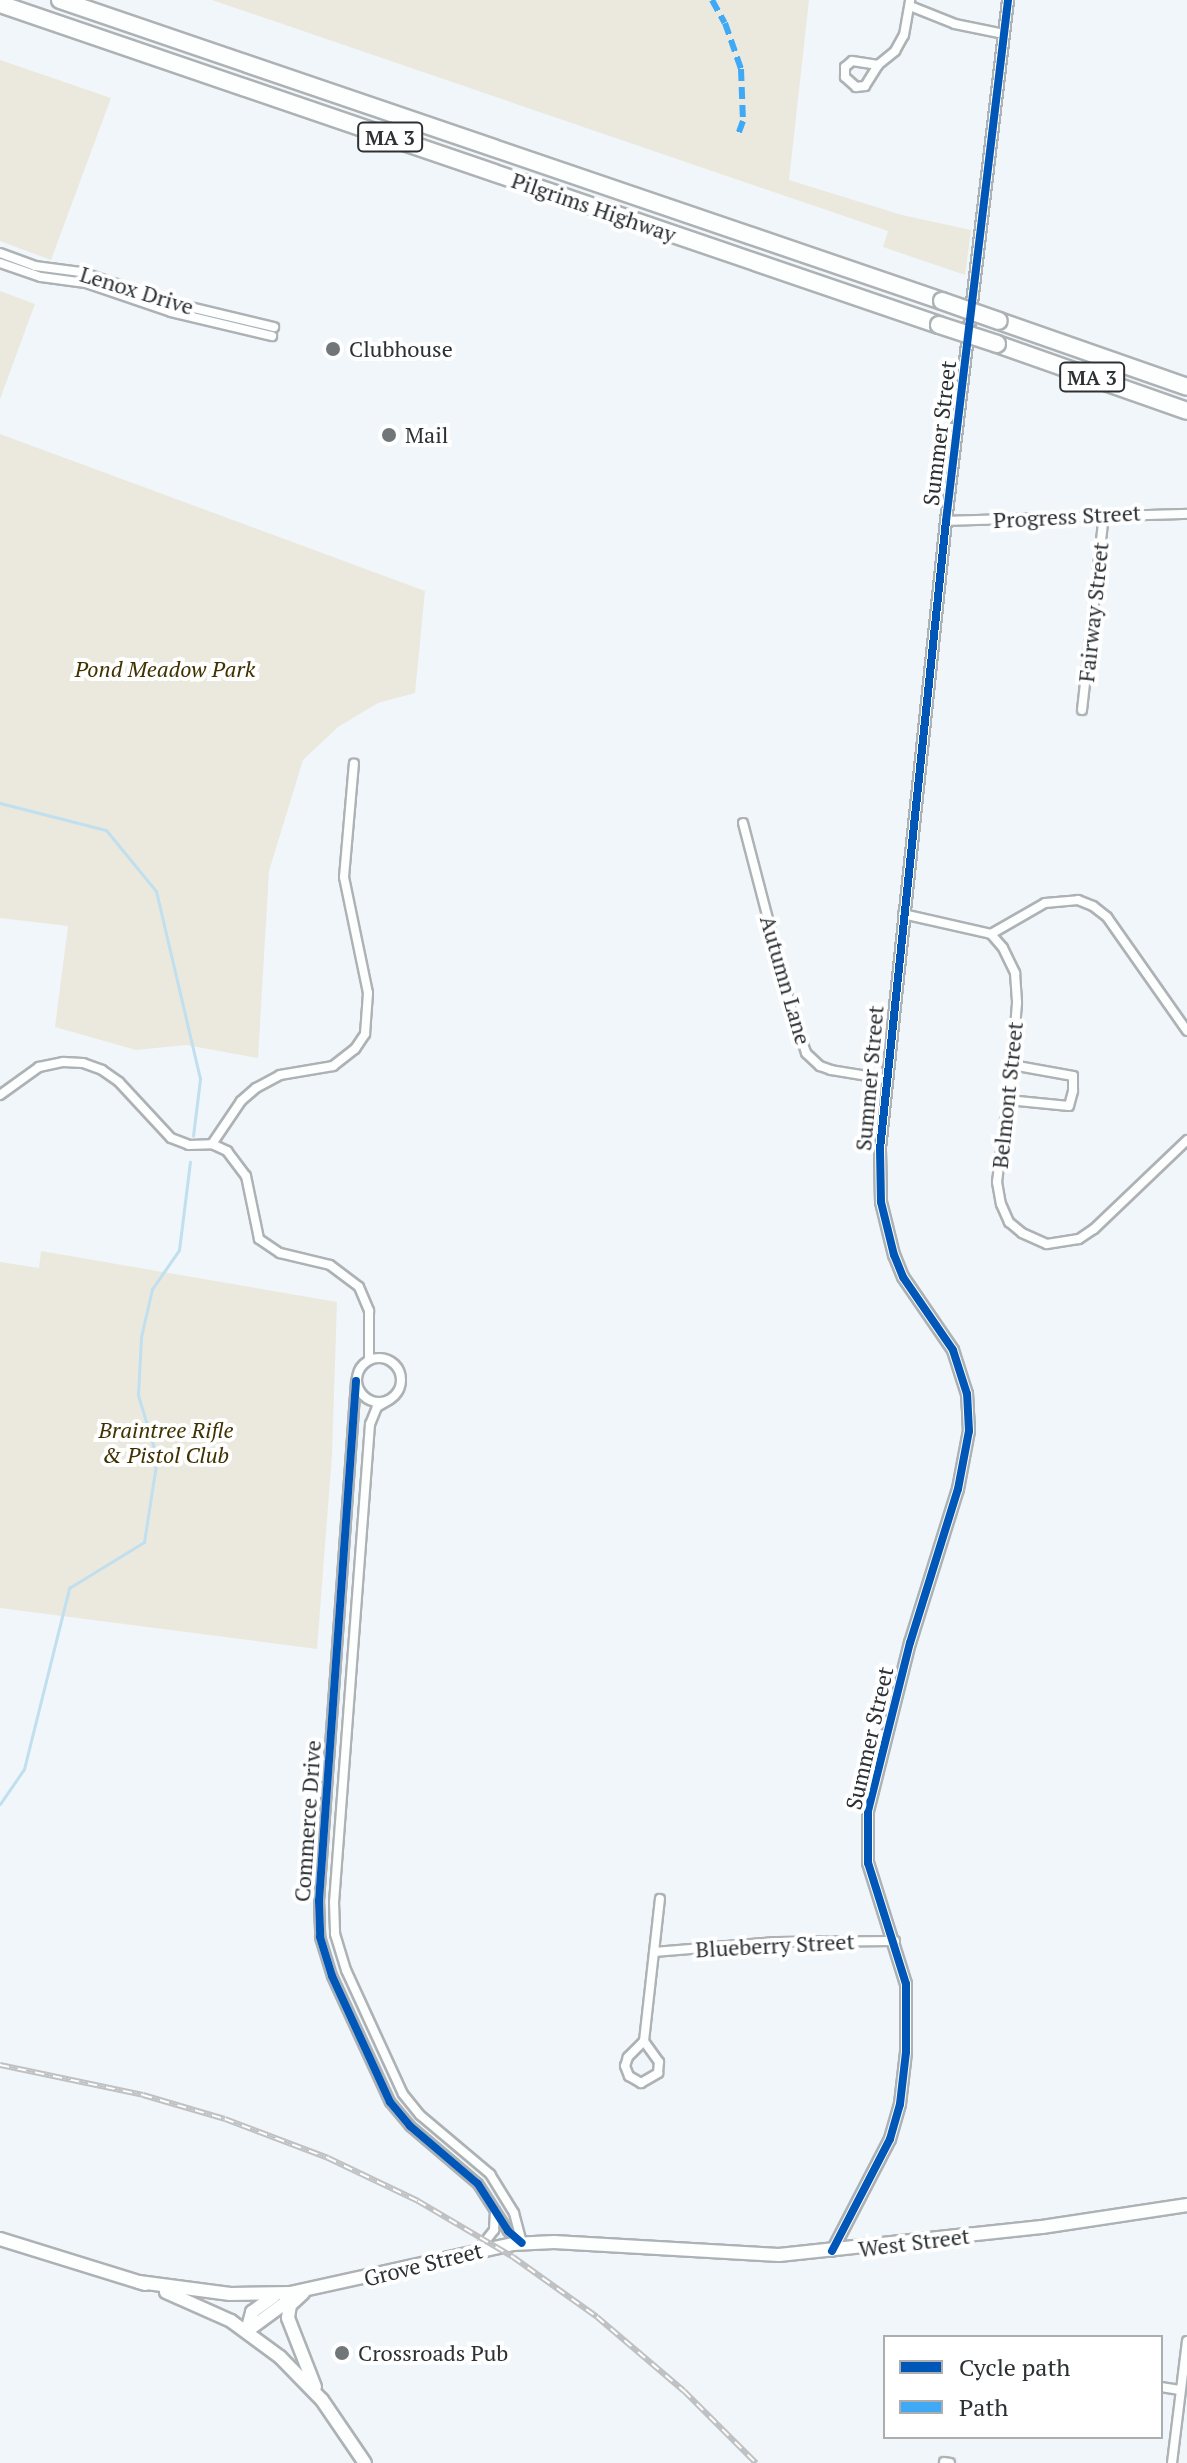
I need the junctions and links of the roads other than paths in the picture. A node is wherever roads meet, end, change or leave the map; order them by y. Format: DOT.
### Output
graph roads {
  1 [pos="60,0"];
  2 [pos="1008,0"];
  3 [pos="910,3"];
  4 [pos="0,4"];
  5 [pos="1004,34"];
  6 [pos="878,65"];
  7 [pos="0,253"];
  8 [pos="0,263"];
  9 [pos="1187,387"];
  10 [pos="1187,411"];
  11 [pos="1104,514"];
  12 [pos="1187,514"];
  13 [pos="946,521"];
  14 [pos="1082,710"];
  15 [pos="354,763"];
  16 [pos="743,823"];
  17 [pos="903,914"];
  18 [pos="991,934"];
  19 [pos="1187,1031"];
  20 [pos="1012,1065"];
  21 [pos="886,1079"];
  22 [pos="0,1095"];
  23 [pos="1008,1100"];
  24 [pos="1187,1140"];
  25 [pos="212,1144"];
  26 [pos="369,1360"];
  27 [pos="356,1381"];
  28 [pos="389,1400"];
  29 [pos="660,1899"];
  30 [pos="895,1941"];
  31 [pos="654,1952"];
  32 [pos="360,2001"];
  33 [pos="346,2007"];
  34 [pos="644,2041"];
  35 [pos="463,2150"];
  36 [pos="454,2162"];
  37 [pos="484,2168"];
  38 [pos="473,2178"];
  39 [pos="1187,2205"];
  40 [pos="494,2207"];
  41 [pos="0,2239"];
  42 [pos="522,2243"];
  43 [pos="639,2247"];
  44 [pos="476,2250"];
  45 [pos="832,2251"];
  46 [pos="139,2282"];
  47 [pos="303,2292"];
  48 [pos="278,2294"];
  49 [pos="247,2331"];
  50 [pos="1187,2341"];
  51 [pos="1163,2387"];
  52 [pos="1180,2390"];
  53 [pos="322,2400"];
  54 [pos="944,2462"];
  55 [pos="365,2463"];
  56 [pos="950,2463"];
  57 [pos="1172,2463"];
  1 -- 9 [label="highway, Pilgrims Highway / MA 3, bridge"];
  2 -- 5 [label="street, Summer Street"];
  3 -- 5 [label="street"];
  3 -- 6 [label="street"];
  4 -- 10 [label="highway, Pilgrims Highway / MA 3, bridge"];
  5 -- 13 [label="street, Summer Street"];
  7 -- 8 [label="street, Lenox Drive"];
  11 -- 12 [label="street, Progress Street"];
  11 -- 13 [label="street, Progress Street"];
  11 -- 14 [label="street, Fairway Street"];
  13 -- 17 [label="street, Summer Street"];
  15 -- 25 [label="street"];
  16 -- 21 [label="street, Autumn Lane"];
  17 -- 18 [label="street"];
  17 -- 21 [label="street, Summer Street"];
  18 -- 19 [label="street"];
  18 -- 20 [label="street, Belmont Street"];
  20 -- 23 [label="street, Belmont Street"];
  20 -- 23 [label="street"];
  21 -- 30 [label="street, Summer Street"];
  22 -- 25 [label="street"];
  23 -- 24 [label="street, Belmont Street"];
  25 -- 26 [label="street"];
  26 -- 27 [label="street"];
  26 -- 28 [label="street"];
  27 -- 28 [label="street"];
  27 -- 33 [label="street, Commerce Drive"];
  28 -- 32 [label="street, Commerce Drive"];
  29 -- 31 [label="street"];
  30 -- 31 [label="street, Blueberry Street"];
  30 -- 45 [label="street, Summer Street"];
  31 -- 34 [label="street"];
  32 -- 33 [label="street"];
  32 -- 35 [label="street, Commerce Drive"];
  33 -- 36 [label="street, Commerce Drive"];
  34 -- 34 [label="street"];
  35 -- 36 [label="street"];
  35 -- 37 [label="street, Commerce Drive"];
  36 -- 38 [label="street, Commerce Drive"];
  37 -- 38 [label="street"];
  37 -- 42 [label="street, Commerce Drive"];
  38 -- 40 [label="street, Commerce Drive"];
  39 -- 45 [label="main road, West Street"];
  40 -- 42 [label="street, Commerce Drive"];
  40 -- 44 [label="street"];
  41 -- 46 [label="main road, Grove Street"];
  42 -- 43 [label="main road, Grove Street"];
  42 -- 44 [label="main road, Grove Street"];
  43 -- 45 [label="main road, West Street"];
  44 -- 47 [label="main road, Grove Street"];
  46 -- 48 [label="main road, Grove Street"];
  46 -- 49 [label="main road, Grove Street"];
  47 -- 48 [label="main road, Grove Street"];
  47 -- 49 [label="main road, Grove Street"];
  47 -- 53 [label="main road"];
  48 -- 49 [label="main road"];
  49 -- 53 [label="main road"];
  50 -- 52 [label="street"];
  51 -- 52 [label="street"];
  52 -- 57 [label="street"];
  53 -- 55 [label="main road"];
  54 -- 56 [label="street"];
}
